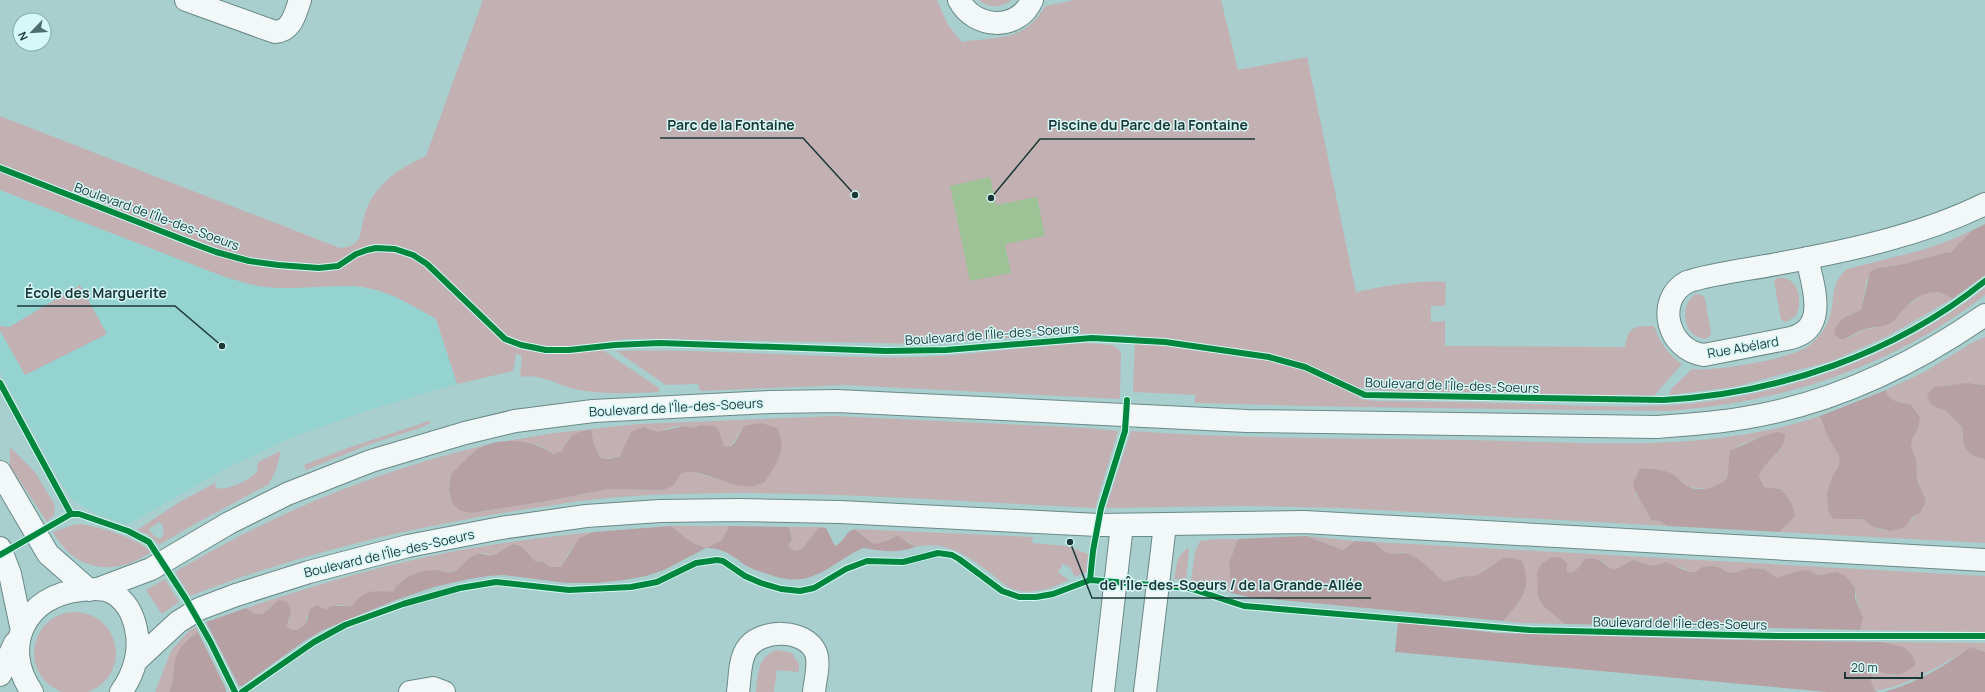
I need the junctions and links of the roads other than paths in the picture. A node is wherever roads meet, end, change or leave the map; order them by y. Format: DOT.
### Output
graph roads {
  1 [pos="186,0"];
  2 [pos="300,0"];
  3 [pos="959,0"];
  4 [pos="1032,0"];
  5 [pos="1985,204"];
  6 [pos="1808,258"];
  7 [pos="1985,315"];
  8 [pos="0,472"];
  9 [pos="1122,525"];
  10 [pos="1165,525"];
  11 [pos="0,548"];
  12 [pos="1985,560"];
  13 [pos="94,590"];
  14 [pos="19,632"];
  15 [pos="136,661"];
  16 [pos="0,675"];
  17 [pos="32,692"];
  18 [pos="121,692"];
  19 [pos="410,692"];
  20 [pos="444,692"];
  21 [pos="738,692"];
  22 [pos="814,692"];
  23 [pos="1103,692"];
  24 [pos="1144,692"];
  1 -- 2 [label="street"];
  3 -- 4 [label="street"];
  5 -- 6 [label="street, Rue Abélard"];
  6 -- 6 [label="street, Rue Abélard"];
  7 -- 13 [label="street, Boulevard de l'Île-des-Soeurs"];
  8 -- 13 [label="street"];
  9 -- 10 [label="street, Boulevard de l'Île-des-Soeurs"];
  9 -- 15 [label="street, Boulevard de l'Île-des-Soeurs"];
  9 -- 23 [label="street"];
  10 -- 12 [label="street, Boulevard de l'Île-des-Soeurs"];
  10 -- 24 [label="street"];
  11 -- 14 [label="street"];
  13 -- 14 [label="street"];
  13 -- 15 [label="street"];
  14 -- 16 [label="street"];
  14 -- 17 [label="street"];
  15 -- 18 [label="street"];
  19 -- 20 [label="street"];
  21 -- 22 [label="street"];
}
